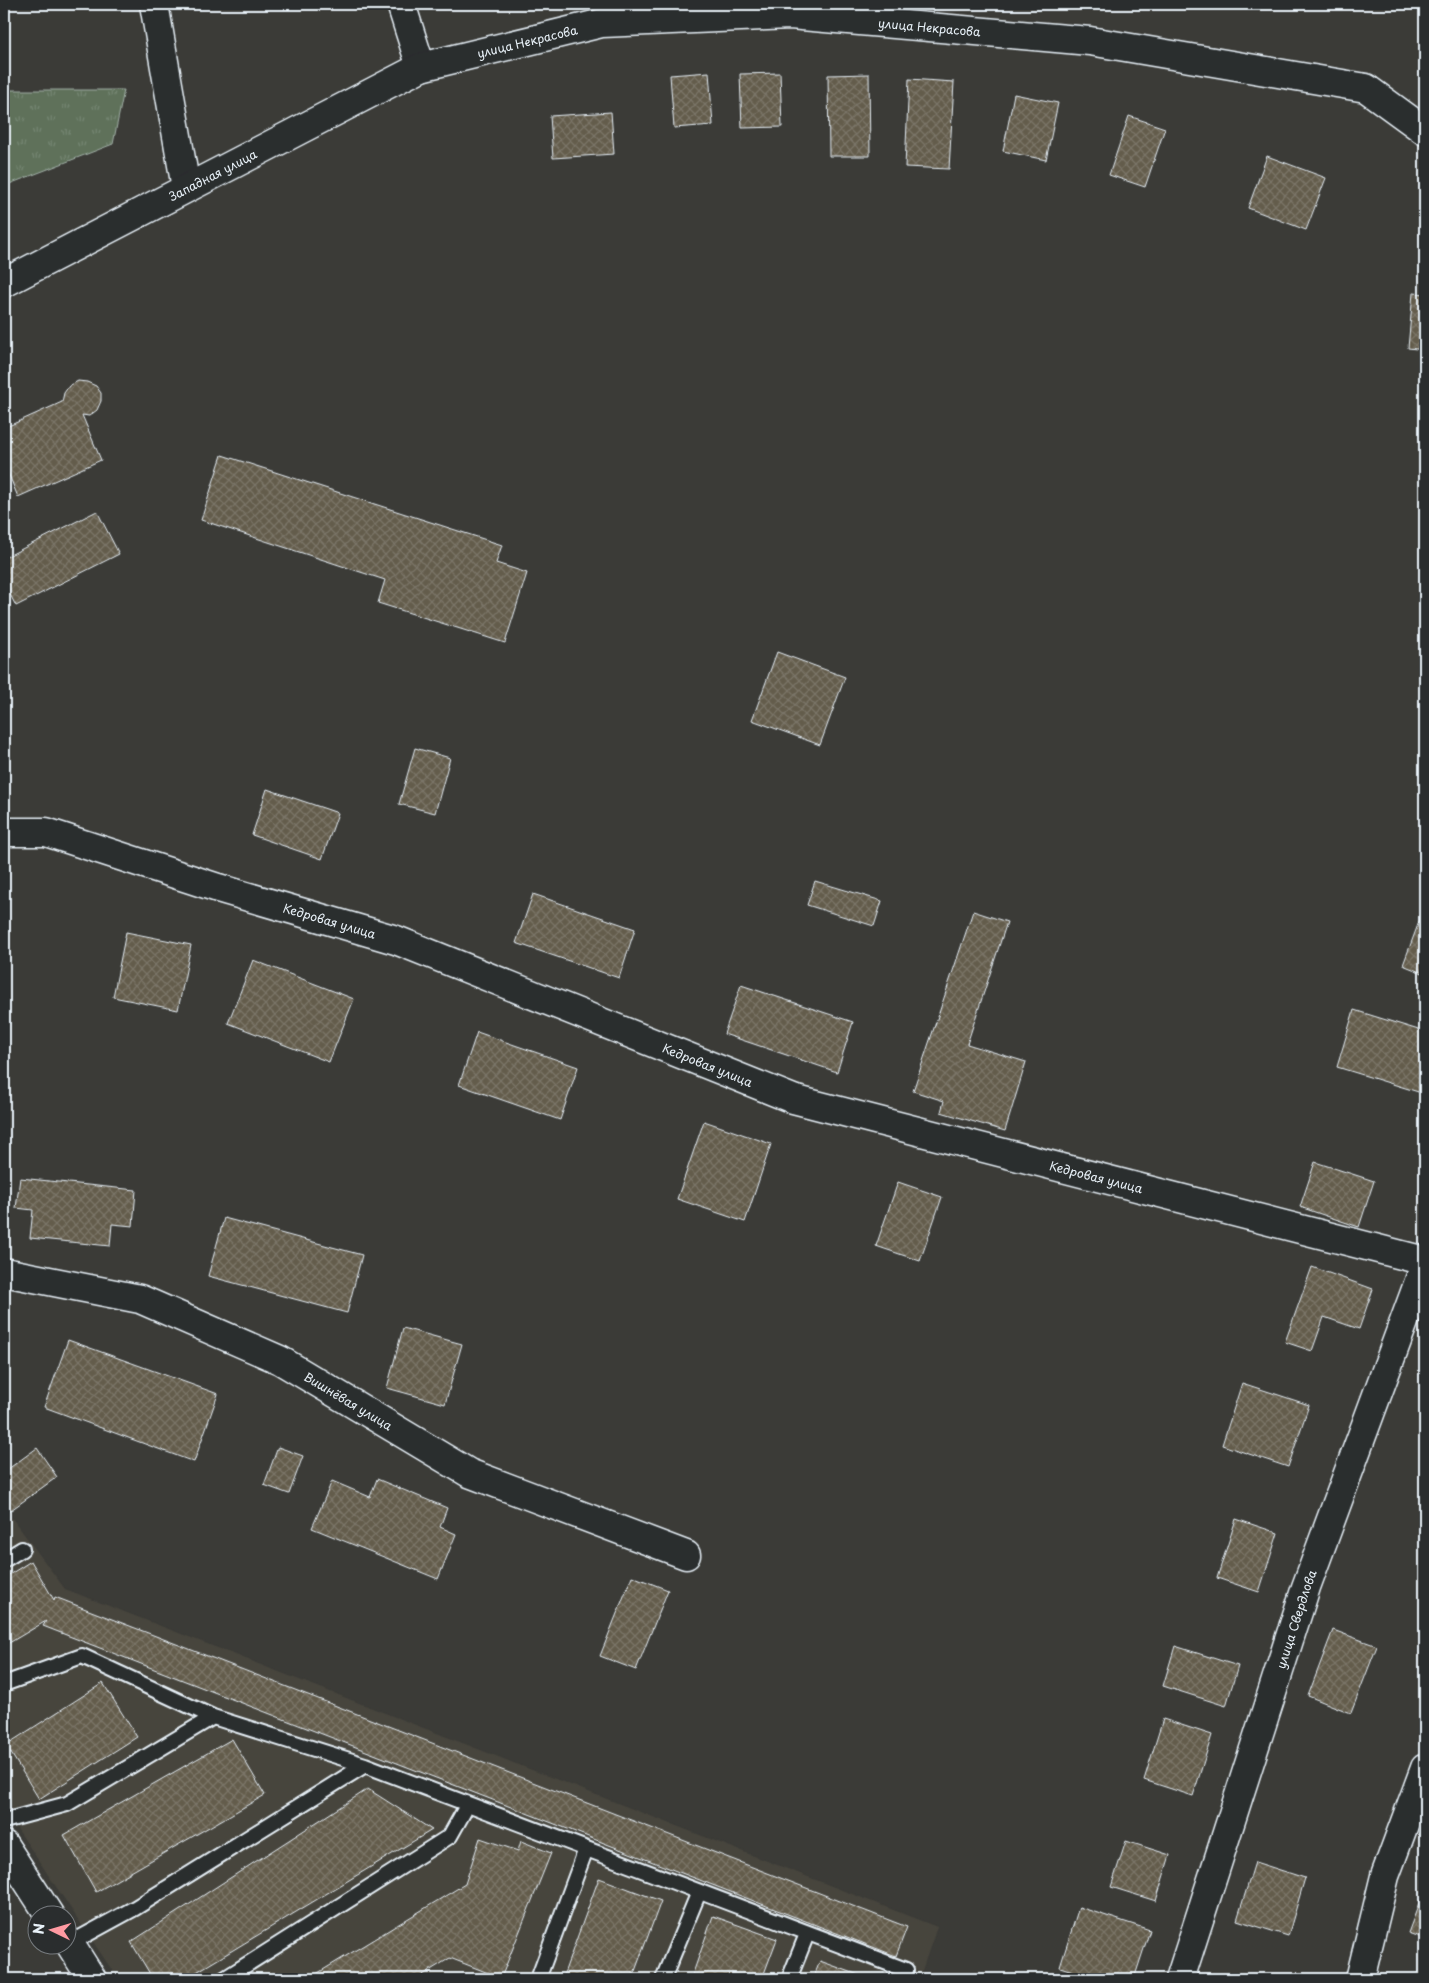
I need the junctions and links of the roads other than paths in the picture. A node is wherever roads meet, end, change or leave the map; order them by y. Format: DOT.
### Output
graph roads {
  1 [pos="154,4"];
  2 [pos="401,4"];
  3 [pos="421,67"];
  4 [pos="1425,131"];
  5 [pos="186,188"];
  6 [pos="4,283"];
  7 [pos="4,832"];
  8 [pos="1425,1263"];
  9 [pos="4,1272"];
  10 [pos="22,1549"];
  11 [pos="686,1555"];
  12 [pos="4,1560"];
  13 [pos="4,1684"];
  14 [pos="213,1717"];
  15 [pos="365,1765"];
  16 [pos="1425,1768"];
  17 [pos="468,1804"];
  18 [pos="4,1821"];
  19 [pos="4,1845"];
  20 [pos="586,1849"];
  21 [pos="699,1892"];
  22 [pos="44,1906"];
  23 [pos="807,1934"];
  24 [pos="78,1938"];
  25 [pos="77,1956"];
  26 [pos="92,1979"];
  27 [pos="224,1979"];
  28 [pos="538,1979"];
  29 [pos="663,1979"];
  30 [pos="789,1979"];
  31 [pos="902,1979"];
  32 [pos="1180,1979"];
  33 [pos="1360,1979"];
  1 -- 5 [label="street"];
  2 -- 3 [label="street"];
  3 -- 4 [label="street, улица Некрасова"];
  3 -- 5 [label="street, Западная улица"];
  5 -- 6 [label="street, Западная улица"];
  7 -- 8 [label="street, Кедровая улица"];
  8 -- 32 [label="street, улица Свердлова"];
  9 -- 11 [label="street, Вишнёвая улица"];
  10 -- 12 [label="lane"];
  13 -- 14 [label="lane"];
  14 -- 15 [label="lane"];
  14 -- 18 [label="lane"];
  15 -- 17 [label="lane"];
  15 -- 24 [label="lane"];
  16 -- 33 [label="street"];
  17 -- 20 [label="lane"];
  17 -- 27 [label="lane"];
  19 -- 22 [label="street"];
  20 -- 21 [label="lane"];
  20 -- 28 [label="lane"];
  21 -- 23 [label="lane"];
  21 -- 29 [label="lane"];
  23 -- 30 [label="lane"];
  23 -- 31 [label="lane"];
  25 -- 26 [label="street"];
}
